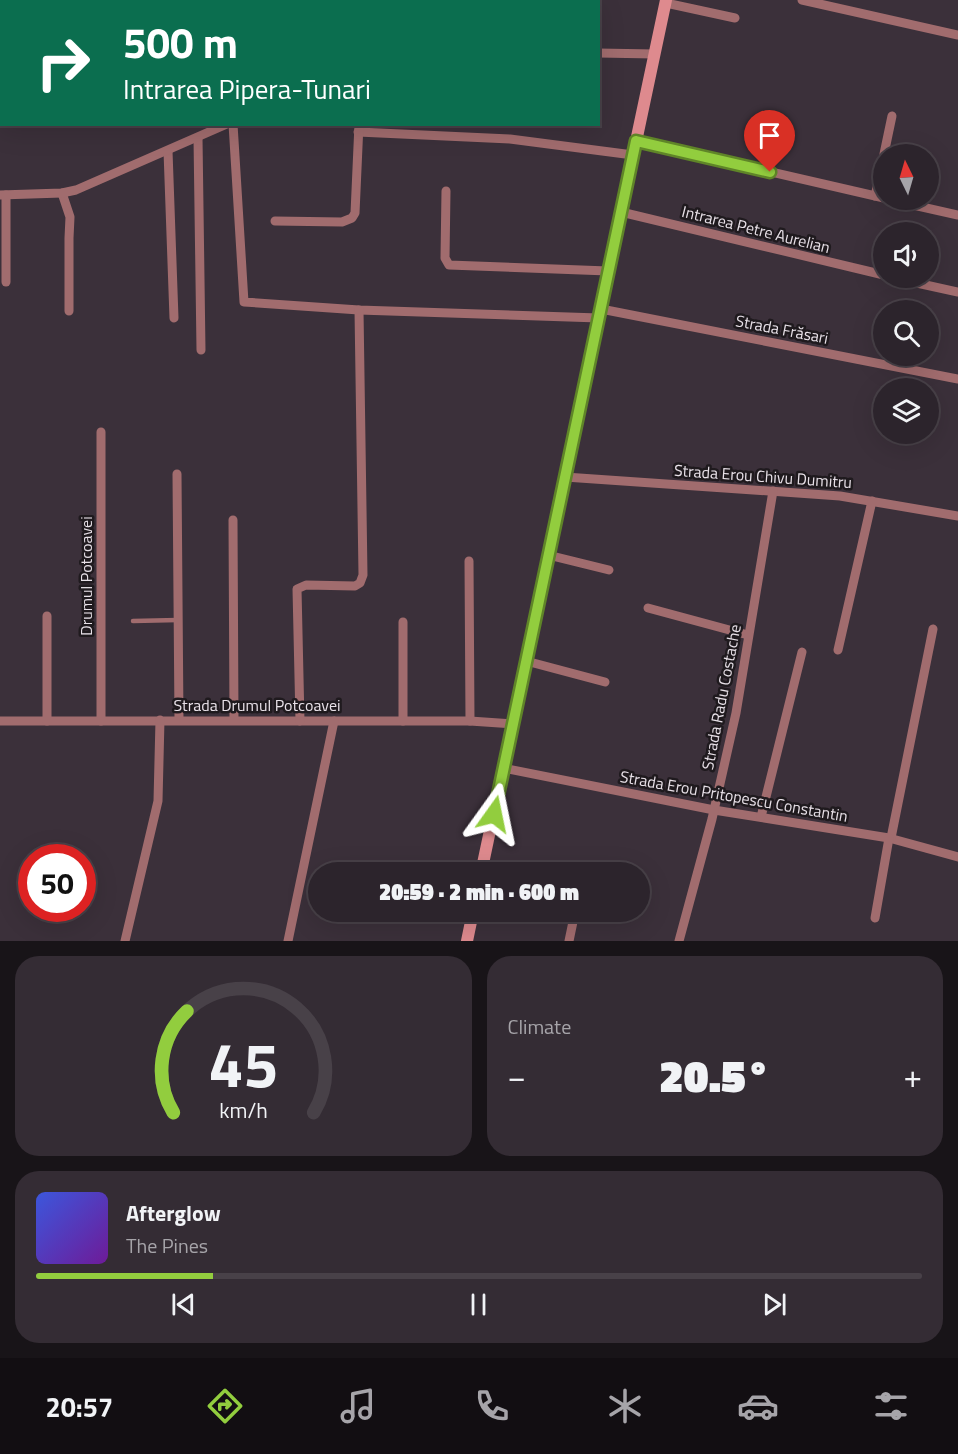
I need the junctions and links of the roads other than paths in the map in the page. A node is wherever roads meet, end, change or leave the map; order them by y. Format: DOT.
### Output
graph roads {
  1 [pos="802,0"];
  2 [pos="666,2"];
  3 [pos="834,3"];
  4 [pos="735,18"];
  5 [pos="958,35"];
  6 [pos="600,53"];
  7 [pos="655,54"];
  8 [pos="892,116"];
  9 [pos="223,126"];
  10 [pos="233,126"];
  11 [pos="358,128"];
  12 [pos="198,138"];
  13 [pos="636,141"];
  14 [pos="886,144"];
  15 [pos="168,151"];
  16 [pos="633,154"];
  17 [pos="446,191"];
  18 [pos="62,193"];
  19 [pos="3,195"];
  20 [pos="873,196"];
  21 [pos="936,210"];
  22 [pos="621,212"];
  23 [pos="958,215"];
  24 [pos="275,221"];
  25 [pos="608,271"];
  26 [pos="873,272"];
  27 [pos="6,282"];
  28 [pos="939,288"];
  29 [pos="958,292"];
  30 [pos="359,310"];
  31 [pos="69,311"];
  32 [pos="599,313"];
  33 [pos="174,318"];
  34 [pos="201,350"];
  35 [pos="958,379"];
  36 [pos="101,432"];
  37 [pos="177,474"];
  38 [pos="565,477"];
  39 [pos="773,491"];
  40 [pos="872,501"];
  41 [pos="958,516"];
  42 [pos="232,520"];
  43 [pos="548,555"];
  44 [pos="469,561"];
  45 [pos="609,570"];
  46 [pos="648,608"];
  47 [pos="47,616"];
  48 [pos="178,620"];
  49 [pos="133,621"];
  50 [pos="403,622"];
  51 [pos="933,629"];
  52 [pos="748,635"];
  53 [pos="838,650"];
  54 [pos="802,652"];
  55 [pos="526,661"];
  56 [pos="605,682"];
  57 [pos="101,720"];
  58 [pos="160,720"];
  59 [pos="179,720"];
  60 [pos="234,720"];
  61 [pos="0,721"];
  62 [pos="47,721"];
  63 [pos="300,721"];
  64 [pos="334,721"];
  65 [pos="403,721"];
  66 [pos="470,721"];
  67 [pos="513,724"];
  68 [pos="503,768"];
  69 [pos="714,810"];
  70 [pos="761,818"];
  71 [pos="890,838"];
  72 [pos="958,856"];
  73 [pos="483,862"];
  74 [pos="875,918"];
  75 [pos="471,922"];
  76 [pos="573,922"];
  77 [pos="124,941"];
  78 [pos="288,941"];
  79 [pos="467,941"];
  80 [pos="569,941"];
  81 [pos="679,941"];
  1 -- 3 [label="street"];
  2 -- 4 [label="street"];
  2 -- 7 [label="main road"];
  3 -- 5 [label="street"];
  6 -- 7 [label="street"];
  7 -- 13 [label="main road"];
  8 -- 14 [label="street"];
  9 -- 12 [label="street"];
  10 -- 30 [label="street, Strada Frăsari"];
  11 -- 16 [label="street"];
  11 -- 24 [label="street"];
  12 -- 15 [label="street"];
  12 -- 34 [label="street"];
  13 -- 16 [label="main road"];
  13 -- 20 [label="street"];
  15 -- 18 [label="street"];
  15 -- 33 [label="street"];
  16 -- 22 [label="main road"];
  17 -- 25 [label="street"];
  18 -- 19 [label="street"];
  18 -- 31 [label="street"];
  19 -- 27 [label="street"];
  21 -- 23 [label="street"];
  22 -- 25 [label="main road"];
  22 -- 26 [label="street, Intrarea Petre Aurelian"];
  25 -- 32 [label="main road"];
  28 -- 29 [label="street"];
  30 -- 32 [label="street, Strada Frăsari"];
  30 -- 63 [label="street"];
  32 -- 35 [label="street, Strada Frăsari"];
  32 -- 38 [label="main road"];
  36 -- 57 [label="street, Drumul Potcoavei"];
  37 -- 48 [label="street"];
  38 -- 39 [label="street, Strada Erou Chivu Dumitru"];
  38 -- 43 [label="main road"];
  39 -- 40 [label="street, Strada Erou Chivu Dumitru"];
  39 -- 52 [label="street, Strada Radu Costache"];
  40 -- 41 [label="street, Strada Erou Chivu Dumitru"];
  40 -- 53 [label="street"];
  42 -- 60 [label="street"];
  43 -- 45 [label="street"];
  43 -- 55 [label="main road"];
  44 -- 66 [label="street"];
  46 -- 52 [label="street"];
  47 -- 62 [label="street"];
  48 -- 49 [label="lane"];
  48 -- 59 [label="street"];
  50 -- 65 [label="street"];
  51 -- 71 [label="street"];
  52 -- 69 [label="street, Strada Radu Costache"];
  54 -- 70 [label="street"];
  55 -- 56 [label="street"];
  55 -- 67 [label="main road"];
  57 -- 58 [label="street, Strada Drumul Potcoavei"];
  57 -- 62 [label="street, Strada Drumul Potcoavei"];
  58 -- 59 [label="street, Strada Drumul Potcoavei"];
  58 -- 77 [label="street"];
  59 -- 60 [label="street, Strada Drumul Potcoavei"];
  60 -- 63 [label="street, Strada Drumul Potcoavei"];
  61 -- 62 [label="street, Strada Drumul Potcoavei"];
  63 -- 64 [label="street, Strada Drumul Potcoavei"];
  64 -- 65 [label="street, Strada Drumul Potcoavei"];
  64 -- 78 [label="street"];
  65 -- 66 [label="street, Strada Drumul Potcoavei"];
  66 -- 67 [label="street, Strada Drumul Potcoavei"];
  67 -- 68 [label="main road"];
  68 -- 69 [label="street, Strada Erou Pritopescu Constantin"];
  68 -- 73 [label="main road"];
  69 -- 70 [label="street, Strada Erou Pritopescu Constantin"];
  69 -- 81 [label="street, Strada Radu Costache"];
  70 -- 71 [label="street, Strada Erou Pritopescu Constantin"];
  71 -- 72 [label="street, Strada Erou Pritopescu Constantin"];
  71 -- 74 [label="street"];
  75 -- 79 [label="main road"];
  76 -- 80 [label="street"];
}
